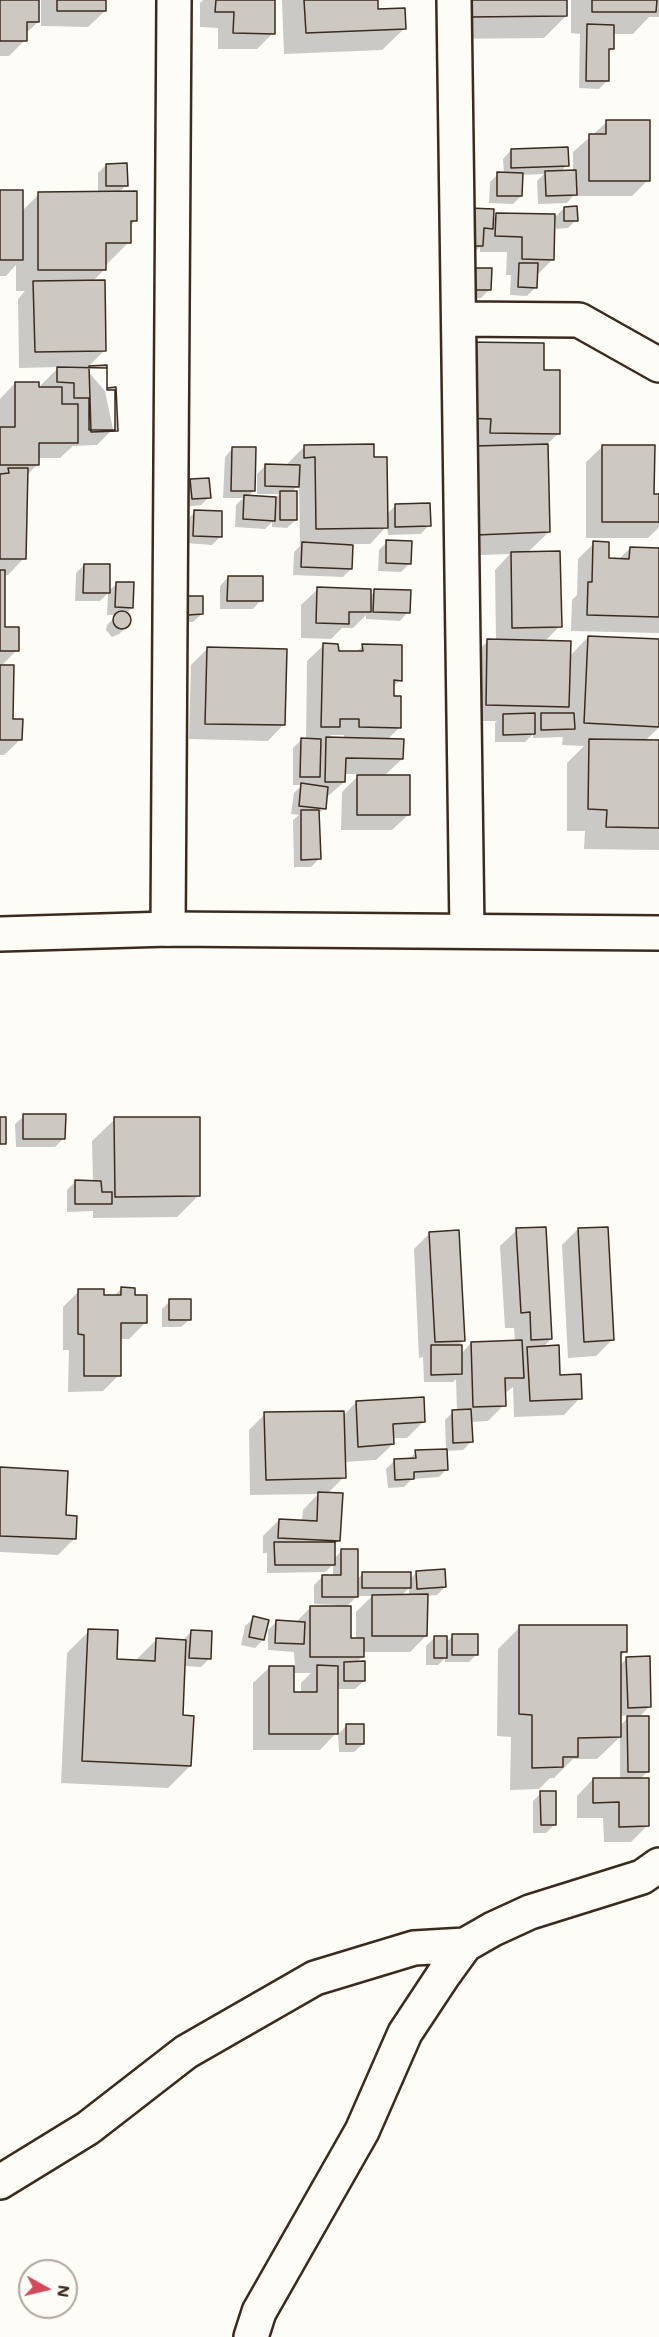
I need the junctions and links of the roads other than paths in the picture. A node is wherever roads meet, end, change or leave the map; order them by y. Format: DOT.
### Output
graph roads {
  1 [pos="174,0"];
  2 [pos="454,0"];
  3 [pos="459,319"];
  4 [pos="659,365"];
  5 [pos="168,929"];
  6 [pos="468,931"];
  7 [pos="659,933"];
  8 [pos="0,934"];
  9 [pos="659,1865"];
  10 [pos="465,1946"];
  11 [pos="0,2182"];
  12 [pos="251,2337"];
  1 -- 5 [label="street"];
  2 -- 3 [label="street"];
  3 -- 4 [label="street"];
  3 -- 6 [label="street"];
  5 -- 6 [label="street"];
  5 -- 8 [label="street"];
  6 -- 7 [label="street"];
  9 -- 10 [label="street"];
  10 -- 11 [label="street"];
  10 -- 12 [label="street"];
}
